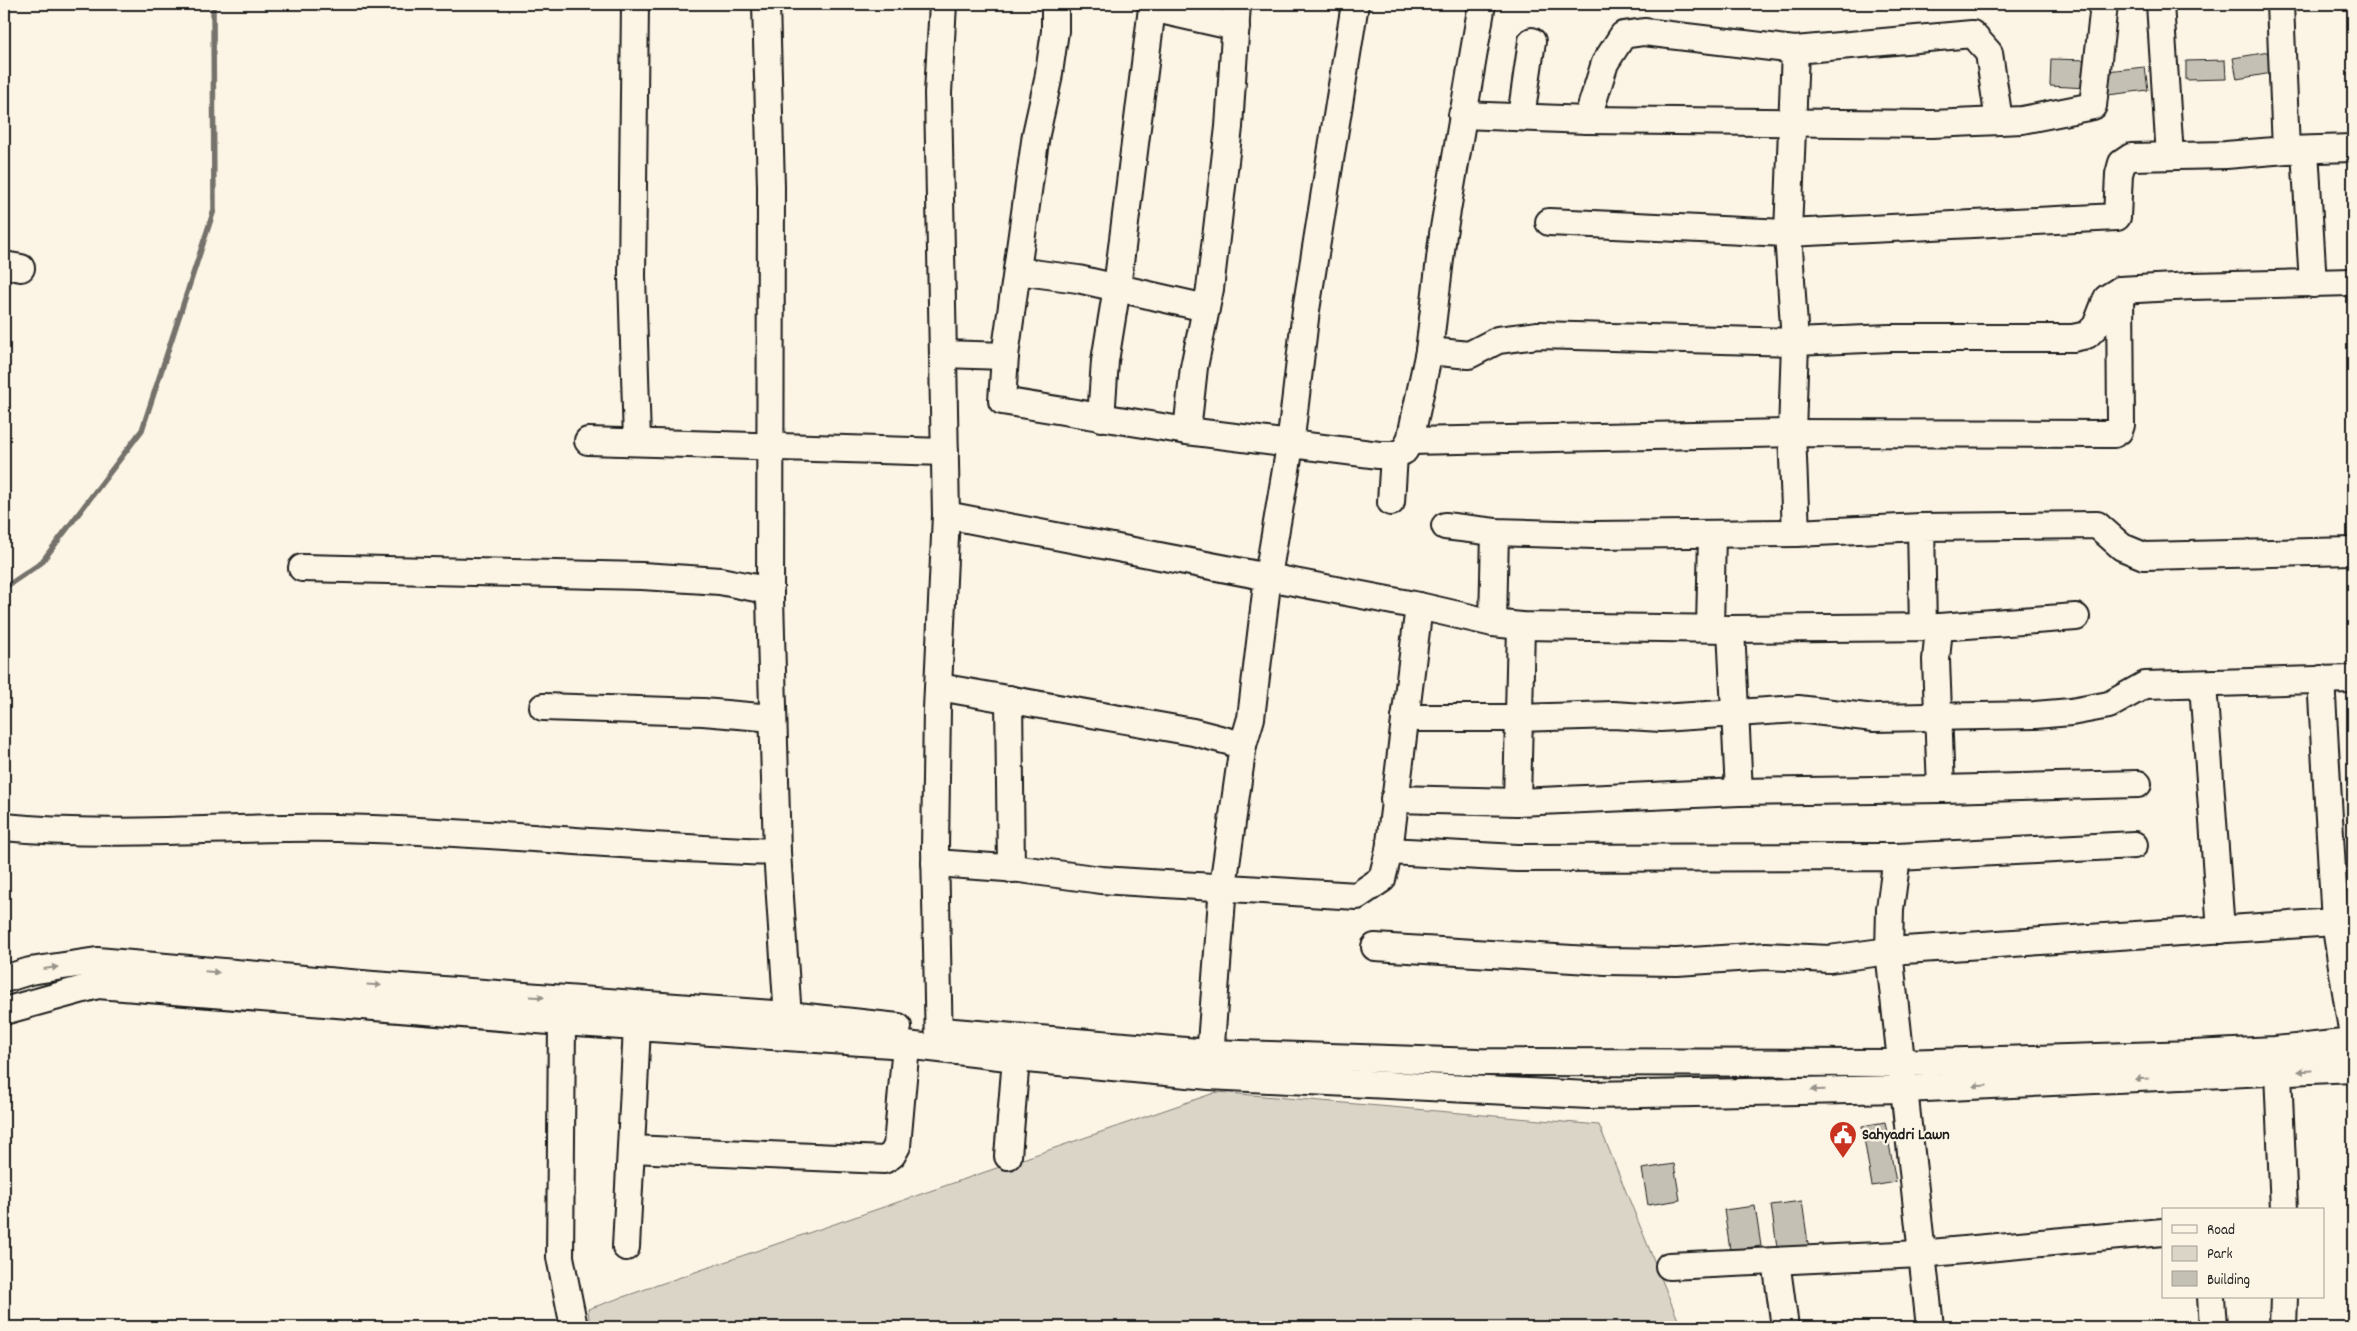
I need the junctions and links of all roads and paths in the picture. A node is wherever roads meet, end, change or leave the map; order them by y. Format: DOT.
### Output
graph roads {
  1 [pos="635,4"];
  2 [pos="766,4"];
  3 [pos="942,4"];
  4 [pos="1055,4"];
  5 [pos="1355,4"];
  6 [pos="1482,4"];
  7 [pos="2104,4"];
  8 [pos="2160,4"];
  9 [pos="2280,4"];
  10 [pos="1237,16"];
  11 [pos="1532,41"];
  12 [pos="1795,50"];
  13 [pos="1462,115"];
  14 [pos="1521,117"];
  15 [pos="1588,120"];
  16 [pos="1999,121"];
  17 [pos="1792,124"];
  18 [pos="2353,148"];
  19 [pos="2296,150"];
  20 [pos="2170,156"];
  21 [pos="1549,222"];
  22 [pos="1788,233"];
  23 [pos="1017,271"];
  24 [pos="2353,282"];
  25 [pos="2313,284"];
  26 [pos="1117,287"];
  27 [pos="2120,290"];
  28 [pos="1206,308"];
  29 [pos="1795,342"];
  30 [pos="1429,351"];
  31 [pos="943,354"];
  32 [pos="1005,356"];
  33 [pos="1101,418"];
  34 [pos="1187,431"];
  35 [pos="1792,433"];
  36 [pos="588,441"];
  37 [pos="638,441"];
  38 [pos="770,446"];
  39 [pos="1290,446"];
  40 [pos="1402,448"];
  41 [pos="945,452"];
  42 [pos="1391,502"];
  43 [pos="946,515"];
  44 [pos="1445,526"];
  45 [pos="1920,528"];
  46 [pos="1494,532"];
  47 [pos="1796,533"];
  48 [pos="1712,534"];
  49 [pos="2353,551"];
  50 [pos="302,568"];
  51 [pos="1268,576"];
  52 [pos="770,598"];
  53 [pos="1419,606"];
  54 [pos="2076,617"];
  55 [pos="1493,624"];
  56 [pos="1521,626"];
  57 [pos="1931,627"];
  58 [pos="1721,628"];
  59 [pos="2353,679"];
  60 [pos="2321,680"];
  61 [pos="2203,685"];
  62 [pos="939,687"];
  63 [pos="1009,699"];
  64 [pos="543,707"];
  65 [pos="1736,713"];
  66 [pos="1938,716"];
  67 [pos="774,718"];
  68 [pos="1405,718"];
  69 [pos="1518,718"];
  70 [pos="1242,745"];
  71 [pos="2138,784"];
  72 [pos="1941,789"];
  73 [pos="1739,792"];
  74 [pos="1394,799"];
  75 [pos="1517,802"];
  76 [pos="4,827"];
  77 [pos="2134,845"];
  78 [pos="1389,851"];
  79 [pos="777,852"];
  80 [pos="1897,857"];
  81 [pos="935,863"];
  82 [pos="1011,869"];
  83 [pos="1223,886"];
  84 [pos="2335,922"];
  85 [pos="2221,930"];
  86 [pos="1375,947"];
  87 [pos="1889,950"];
  88 [pos="4,980"];
  89 [pos="4,1011"];
  90 [pos="562,1022"];
  91 [pos="788,1026"];
  92 [pos="637,1027"];
  93 [pos="2353,1036"];
  94 [pos="939,1039"];
  95 [pos="2353,1042"];
  96 [pos="906,1045"];
  97 [pos="1016,1058"];
  98 [pos="1901,1063"];
  99 [pos="1209,1064"];
  100 [pos="2353,1068"];
  101 [pos="2278,1073"];
  102 [pos="1904,1089"];
  103 [pos="631,1149"];
  104 [pos="1008,1156"];
  105 [pos="2284,1208"];
  106 [pos="2162,1232"];
  107 [pos="626,1247"];
  108 [pos="1920,1254"];
  109 [pos="1776,1260"];
  110 [pos="1669,1266"];
  111 [pos="2211,1298"];
  112 [pos="2284,1298"];
  113 [pos="574,1327"];
  114 [pos="1785,1327"];
  115 [pos="1930,1327"];
  116 [pos="2213,1327"];
  117 [pos="2283,1327"];
  1 -- 37 [label="street"];
  2 -- 38 [label="street"];
  3 -- 31 [label="street"];
  4 -- 23 [label="street"];
  5 -- 39 [label="street"];
  6 -- 13 [label="street"];
  7 -- 16 [label="street"];
  8 -- 20 [label="street"];
  9 -- 19 [label="street"];
  10 -- 26 [label="street"];
  10 -- 28 [label="street"];
  11 -- 14 [label="street"];
  12 -- 15 [label="street"];
  12 -- 16 [label="street"];
  12 -- 17 [label="street"];
  13 -- 14 [label="street"];
  13 -- 30 [label="street"];
  14 -- 15 [label="street"];
  15 -- 17 [label="street"];
  16 -- 17 [label="street"];
  17 -- 22 [label="street"];
  18 -- 19 [label="street"];
  19 -- 20 [label="street"];
  19 -- 25 [label="street"];
  20 -- 22 [label="street"];
  21 -- 22 [label="street"];
  22 -- 29 [label="street"];
  23 -- 26 [label="street"];
  23 -- 32 [label="street"];
  24 -- 25 [label="street"];
  25 -- 27 [label="street"];
  26 -- 28 [label="street"];
  26 -- 33 [label="street"];
  27 -- 29 [label="street"];
  27 -- 35 [label="street"];
  28 -- 34 [label="street"];
  29 -- 30 [label="street"];
  29 -- 35 [label="street"];
  30 -- 40 [label="street"];
  31 -- 32 [label="street"];
  31 -- 41 [label="street"];
  32 -- 33 [label="street"];
  33 -- 34 [label="street"];
  34 -- 39 [label="street"];
  35 -- 40 [label="street"];
  35 -- 47 [label="street"];
  36 -- 37 [label="street"];
  37 -- 38 [label="street"];
  38 -- 41 [label="street"];
  38 -- 52 [label="street"];
  39 -- 40 [label="street"];
  39 -- 51 [label="street"];
  40 -- 42 [label="street"];
  41 -- 43 [label="street"];
  43 -- 51 [label="street"];
  43 -- 62 [label="street"];
  44 -- 46 [label="street"];
  45 -- 47 [label="street"];
  45 -- 49 [label="street"];
  45 -- 57 [label="street"];
  46 -- 48 [label="street"];
  46 -- 55 [label="street"];
  47 -- 48 [label="street"];
  48 -- 58 [label="street"];
  50 -- 52 [label="street"];
  51 -- 53 [label="street"];
  51 -- 70 [label="street"];
  52 -- 67 [label="street"];
  53 -- 55 [label="street"];
  53 -- 68 [label="street"];
  54 -- 57 [label="street"];
  55 -- 56 [label="street"];
  56 -- 58 [label="street"];
  56 -- 69 [label="street"];
  57 -- 58 [label="street"];
  57 -- 66 [label="street"];
  58 -- 65 [label="street"];
  59 -- 60 [label="street"];
  60 -- 61 [label="street"];
  60 -- 84 [label="street"];
  61 -- 66 [label="street"];
  61 -- 85 [label="street"];
  62 -- 63 [label="street"];
  62 -- 81 [label="street"];
  63 -- 70 [label="street"];
  63 -- 82 [label="street"];
  64 -- 67 [label="street"];
  65 -- 66 [label="street"];
  65 -- 69 [label="street"];
  65 -- 73 [label="street"];
  66 -- 72 [label="street"];
  67 -- 79 [label="street"];
  68 -- 69 [label="street"];
  68 -- 74 [label="street"];
  69 -- 75 [label="street"];
  70 -- 83 [label="street"];
  71 -- 72 [label="street"];
  72 -- 73 [label="street"];
  73 -- 75 [label="street"];
  74 -- 75 [label="street"];
  74 -- 78 [label="street"];
  76 -- 79 [label="street"];
  77 -- 80 [label="street"];
  78 -- 80 [label="street"];
  78 -- 83 [label="street"];
  79 -- 91 [label="street"];
  80 -- 87 [label="street"];
  81 -- 82 [label="street"];
  81 -- 94 [label="street"];
  82 -- 83 [label="street"];
  83 -- 99 [label="street"];
  84 -- 85 [label="street"];
  84 -- 93 [label="street"];
  85 -- 87 [label="street"];
  86 -- 87 [label="street"];
  87 -- 98 [label="street"];
  88 -- 91 [label="street, one-way"];
  89 -- 90 [label="street"];
  90 -- 92 [label="street"];
  90 -- 113 [label="street"];
  91 -- 92 [label="street"];
  91 -- 94 [label="street"];
  91 -- 96 [label="street"];
  92 -- 103 [label="street"];
  94 -- 96 [label="street"];
  94 -- 97 [label="street"];
  94 -- 99 [label="street"];
  95 -- 98 [label="street"];
  96 -- 103 [label="street"];
  97 -- 99 [label="street"];
  97 -- 104 [label="street"];
  98 -- 99 [label="street"];
  98 -- 102 [label="street"];
  102 -- 99 [label="street, one-way"];
  100 -- 101 [label="street, one-way"];
  101 -- 102 [label="street, one-way"];
  101 -- 105 [label="street"];
  102 -- 108 [label="street"];
  103 -- 107 [label="street"];
  106 -- 108 [label="street"];
  108 -- 109 [label="street"];
  108 -- 115 [label="street"];
  109 -- 110 [label="street"];
  109 -- 114 [label="street"];
  111 -- 116 [label="street"];
  112 -- 117 [label="street"];
}
